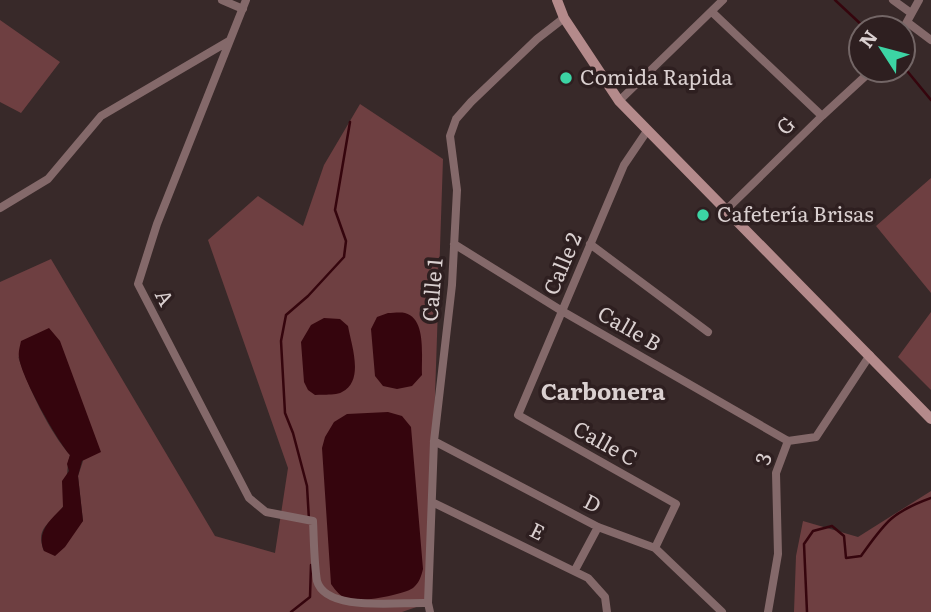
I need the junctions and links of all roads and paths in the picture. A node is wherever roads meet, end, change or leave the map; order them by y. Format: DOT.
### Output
graph roads {
  1 [pos="222,0"];
  2 [pos="246,0"];
  3 [pos="557,0"];
  4 [pos="723,0"];
  5 [pos="243,9"];
  6 [pos="712,12"];
  7 [pos="564,18"];
  8 [pos="917,29"];
  9 [pos="931,40"];
  10 [pos="229,41"];
  11 [pos="857,84"];
  12 [pos="620,102"];
  13 [pos="822,116"];
  14 [pos="648,131"];
  15 [pos="0,208"];
  16 [pos="726,209"];
  17 [pos="454,244"];
  18 [pos="590,244"];
  19 [pos="562,311"];
  20 [pos="708,332"];
  21 [pos="870,355"];
  22 [pos="517,415"];
  23 [pos="931,419"];
  24 [pos="434,440"];
  25 [pos="788,441"];
  26 [pos="432,502"];
  27 [pos="598,527"];
  28 [pos="655,548"];
  29 [pos="575,570"];
  30 [pos="429,608"];
  31 [pos="607,612"];
  32 [pos="722,612"];
  33 [pos="768,612"];
  1 -- 5 [label="street"];
  2 -- 5 [label="street, A"];
  3 -- 7 [label="main road"];
  4 -- 6 [label="street"];
  5 -- 10 [label="street, A"];
  6 -- 12 [label="street"];
  6 -- 13 [label="street"];
  7 -- 12 [label="main road"];
  7 -- 17 [label="street, Calle 1"];
  8 -- 9 [label="street"];
  10 -- 15 [label="street"];
  10 -- 30 [label="street, A"];
  11 -- 13 [label="street, G"];
  12 -- 14 [label="main road"];
  13 -- 16 [label="street, G"];
  14 -- 16 [label="main road"];
  14 -- 18 [label="street, Calle 2"];
  16 -- 21 [label="main road"];
  17 -- 19 [label="street, Calle B"];
  17 -- 24 [label="street, Calle 1"];
  18 -- 19 [label="street, Calle 2"];
  18 -- 20 [label="street"];
  19 -- 22 [label="street, Calle 2"];
  19 -- 25 [label="street, Calle B"];
  21 -- 23 [label="main road"];
  21 -- 25 [label="street, 3"];
  22 -- 28 [label="street, Calle C"];
  24 -- 26 [label="street, Calle 1"];
  24 -- 27 [label="street, D"];
  25 -- 33 [label="street, 3"];
  26 -- 29 [label="street, E"];
  26 -- 30 [label="street, Calle 1"];
  27 -- 28 [label="street, D"];
  27 -- 29 [label="street"];
  28 -- 32 [label="street, D"];
  29 -- 31 [label="street, E"];
}
